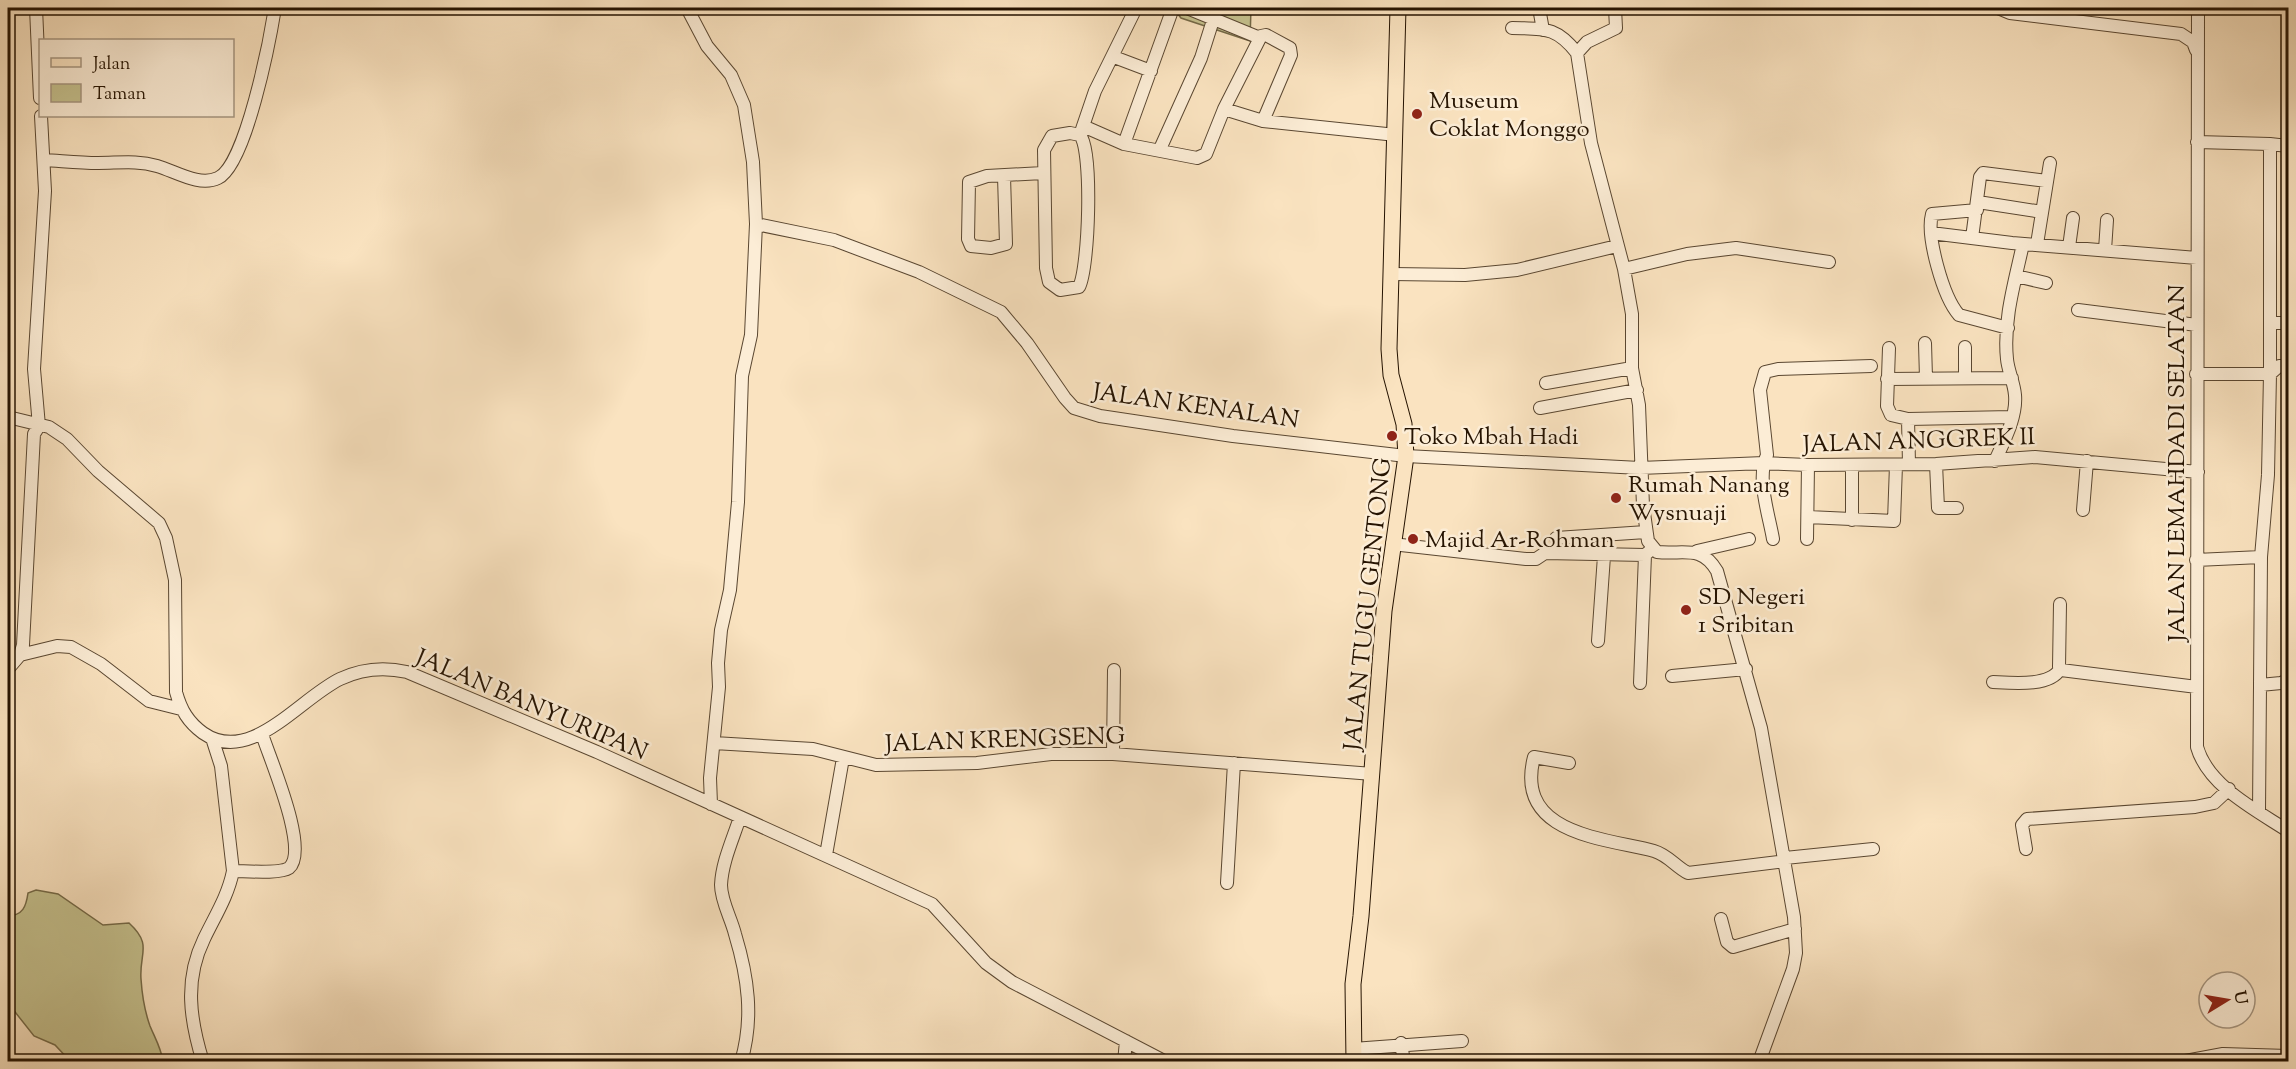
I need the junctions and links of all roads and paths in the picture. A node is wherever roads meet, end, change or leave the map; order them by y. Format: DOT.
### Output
graph roads {
  1 [pos="36,8"];
  2 [pos="275,8"];
  3 [pos="687,8"];
  4 [pos="1136,8"];
  5 [pos="1173,8"];
  6 [pos="1187,8"];
  7 [pos="1398,8"];
  8 [pos="1539,8"];
  9 [pos="1615,8"];
  10 [pos="1998,8"];
  11 [pos="2198,8"];
  12 [pos="1214,17"];
  13 [pos="1512,28"];
  14 [pos="1544,30"];
  15 [pos="1260,38"];
  16 [pos="2197,51"];
  17 [pos="1577,53"];
  18 [pos="1114,57"];
  19 [pos="1150,71"];
  20 [pos="39,76"];
  21 [pos="1224,109"];
  22 [pos="41,117"];
  23 [pos="1263,121"];
  24 [pos="1081,131"];
  25 [pos="1396,135"];
  26 [pos="2198,142"];
  27 [pos="1124,144"];
  28 [pos="2270,144"];
  29 [pos="2289,146"];
  30 [pos="1160,150"];
  31 [pos="44,160"];
  32 [pos="2050,163"];
  33 [pos="1043,173"];
  34 [pos="1004,176"];
  35 [pos="2047,181"];
  36 [pos="1977,206"];
  37 [pos="2042,212"];
  38 [pos="2073,218"];
  39 [pos="2107,220"];
  40 [pos="756,224"];
  41 [pos="1931,233"];
  42 [pos="1972,238"];
  43 [pos="2023,244"];
  44 [pos="2037,244"];
  45 [pos="1617,246"];
  46 [pos="2069,247"];
  47 [pos="2105,250"];
  48 [pos="2197,258"];
  49 [pos="1829,262"];
  50 [pos="1624,269"];
  51 [pos="1392,274"];
  52 [pos="2016,276"];
  53 [pos="2046,283"];
  54 [pos="2078,310"];
  55 [pos="2270,323"];
  56 [pos="2289,323"];
  57 [pos="2197,325"];
  58 [pos="2008,328"];
  59 [pos="1925,344"];
  60 [pos="1965,347"];
  61 [pos="1889,348"];
  62 [pos="1871,366"];
  63 [pos="2289,366"];
  64 [pos="1632,368"];
  65 [pos="2196,374"];
  66 [pos="2270,374"];
  67 [pos="1926,378"];
  68 [pos="1965,378"];
  69 [pos="2012,378"];
  70 [pos="1887,379"];
  71 [pos="1546,383"];
  72 [pos="1637,390"];
  73 [pos="1540,408"];
  74 [pos="8,417"];
  75 [pos="2012,417"];
  76 [pos="1908,419"];
  77 [pos="39,426"];
  78 [pos="1406,456"];
  79 [pos="1995,461"];
  80 [pos="2087,461"];
  81 [pos="1764,463"];
  82 [pos="1910,464"];
  83 [pos="1936,464"];
  84 [pos="1808,465"];
  85 [pos="1852,465"];
  86 [pos="1896,465"];
  87 [pos="1640,468"];
  88 [pos="2198,472"];
  89 [pos="1957,508"];
  90 [pos="2083,510"];
  91 [pos="1808,518"];
  92 [pos="1852,520"];
  93 [pos="1646,532"];
  94 [pos="1581,537"];
  95 [pos="1556,538"];
  96 [pos="1749,539"];
  97 [pos="1773,539"];
  98 [pos="1807,539"];
  99 [pos="1392,544"];
  100 [pos="1697,551"];
  101 [pos="1648,552"];
  102 [pos="1581,556"];
  103 [pos="1604,556"];
  104 [pos="2261,557"];
  105 [pos="2196,560"];
  106 [pos="2060,604"];
  107 [pos="1598,641"];
  108 [pos="20,655"];
  109 [pos="8,669"];
  110 [pos="1746,669"];
  111 [pos="2060,669"];
  112 [pos="1114,670"];
  113 [pos="1672,676"];
  114 [pos="2289,680"];
  115 [pos="1994,682"];
  116 [pos="1640,683"];
  117 [pos="2260,685"];
  118 [pos="2197,687"];
  119 [pos="181,709"];
  120 [pos="262,734"];
  121 [pos="212,738"];
  122 [pos="714,743"];
  123 [pos="1113,754"];
  124 [pos="843,758"];
  125 [pos="1234,763"];
  126 [pos="1569,763"];
  127 [pos="1372,774"];
  128 [pos="2229,789"];
  129 [pos="711,804"];
  130 [pos="2259,812"];
  131 [pos="740,817"];
  132 [pos="2289,831"];
  133 [pos="1873,849"];
  134 [pos="2026,849"];
  135 [pos="826,855"];
  136 [pos="1786,860"];
  137 [pos="233,871"];
  138 [pos="1227,883"];
  139 [pos="1721,919"];
  140 [pos="1795,928"];
  141 [pos="1126,1041"];
  142 [pos="1462,1041"];
  143 [pos="1401,1043"];
  144 [pos="1353,1055"];
  145 [pos="2289,1056"];
  146 [pos="203,1062"];
  147 [pos="741,1062"];
  148 [pos="1124,1062"];
  149 [pos="1166,1062"];
  150 [pos="1404,1062"];
  151 [pos="1759,1062"];
  152 [pos="2180,1062"];
  1 -- 20 [label="street"];
  2 -- 31 [label="street"];
  3 -- 40 [label="street"];
  4 -- 18 [label="street"];
  5 -- 19 [label="street"];
  6 -- 12 [label="street"];
  7 -- 25 [label="main road, JALAN TUGU GENTONG"];
  8 -- 14 [label="street"];
  9 -- 17 [label="street"];
  10 -- 16 [label="street"];
  11 -- 16 [label="street, JALAN LEMAHDADI SELATAN"];
  12 -- 15 [label="street"];
  12 -- 30 [label="street"];
  13 -- 14 [label="street"];
  14 -- 17 [label="street"];
  15 -- 21 [label="street"];
  15 -- 23 [label="street"];
  16 -- 26 [label="street, JALAN LEMAHDADI SELATAN"];
  17 -- 45 [label="street"];
  18 -- 19 [label="street"];
  18 -- 24 [label="street"];
  19 -- 27 [label="street"];
  21 -- 23 [label="street"];
  21 -- 30 [label="street"];
  22 -- 31 [label="street"];
  23 -- 25 [label="street"];
  24 -- 27 [label="street"];
  24 -- 33 [label="street"];
  24 -- 33 [label="street"];
  25 -- 51 [label="main road, JALAN TUGU GENTONG"];
  26 -- 28 [label="street"];
  26 -- 48 [label="street, JALAN LEMAHDADI SELATAN"];
  27 -- 30 [label="street"];
  28 -- 29 [label="street"];
  28 -- 55 [label="street"];
  31 -- 77 [label="street"];
  32 -- 35 [label="street"];
  33 -- 34 [label="street"];
  34 -- 34 [label="street"];
  35 -- 36 [label="street"];
  35 -- 37 [label="street"];
  36 -- 37 [label="street"];
  36 -- 41 [label="street"];
  36 -- 42 [label="street"];
  37 -- 44 [label="street"];
  38 -- 46 [label="street"];
  39 -- 47 [label="street"];
  40 -- 78 [label="street, JALAN KENALAN"];
  40 -- 122 [label="street"];
  41 -- 42 [label="street"];
  41 -- 58 [label="street"];
  42 -- 43 [label="street"];
  43 -- 44 [label="street"];
  43 -- 52 [label="street"];
  44 -- 46 [label="street"];
  45 -- 50 [label="street"];
  45 -- 51 [label="street"];
  46 -- 47 [label="street"];
  47 -- 48 [label="street"];
  48 -- 57 [label="street, JALAN LEMAHDADI SELATAN"];
  49 -- 50 [label="street"];
  50 -- 64 [label="street"];
  51 -- 78 [label="main road, JALAN TUGU GENTONG"];
  52 -- 53 [label="street"];
  52 -- 58 [label="street"];
  54 -- 57 [label="street"];
  55 -- 56 [label="street"];
  55 -- 66 [label="street"];
  57 -- 65 [label="street, JALAN LEMAHDADI SELATAN"];
  58 -- 69 [label="street"];
  59 -- 67 [label="street"];
  60 -- 68 [label="street"];
  61 -- 70 [label="street"];
  62 -- 81 [label="street"];
  63 -- 66 [label="street"];
  64 -- 71 [label="street"];
  64 -- 72 [label="street"];
  65 -- 66 [label="street"];
  65 -- 88 [label="street, JALAN LEMAHDADI SELATAN"];
  66 -- 104 [label="street"];
  67 -- 68 [label="street"];
  67 -- 70 [label="street"];
  68 -- 69 [label="street"];
  69 -- 75 [label="street"];
  70 -- 76 [label="street"];
  72 -- 73 [label="street"];
  72 -- 87 [label="street"];
  74 -- 77 [label="street"];
  75 -- 76 [label="street"];
  75 -- 79 [label="street"];
  76 -- 82 [label="street"];
  77 -- 108 [label="street"];
  77 -- 119 [label="street"];
  78 -- 87 [label="street, JALAN KENALAN"];
  78 -- 99 [label="main road, JALAN TUGU GENTONG"];
  79 -- 80 [label="street, JALAN ANGGREK II"];
  79 -- 83 [label="street, JALAN ANGGREK II"];
  80 -- 88 [label="street, JALAN ANGGREK II"];
  80 -- 90 [label="street"];
  81 -- 84 [label="street, JALAN ANGGREK II"];
  81 -- 87 [label="street, JALAN ANGGREK II"];
  81 -- 97 [label="street"];
  82 -- 83 [label="street, JALAN ANGGREK II"];
  82 -- 86 [label="street, JALAN ANGGREK II"];
  83 -- 89 [label="street"];
  84 -- 85 [label="street, JALAN ANGGREK II"];
  84 -- 91 [label="street"];
  85 -- 86 [label="street, JALAN ANGGREK II"];
  85 -- 92 [label="street"];
  86 -- 92 [label="street"];
  87 -- 93 [label="street"];
  88 -- 105 [label="street, JALAN LEMAHDADI SELATAN"];
  91 -- 92 [label="street"];
  91 -- 98 [label="street"];
  93 -- 94 [label="street"];
  93 -- 101 [label="street"];
  94 -- 95 [label="street"];
  94 -- 102 [label="street"];
  96 -- 100 [label="street"];
  99 -- 102 [label="street"];
  99 -- 127 [label="main road, JALAN TUGU GENTONG"];
  100 -- 101 [label="street"];
  100 -- 110 [label="street"];
  101 -- 103 [label="street"];
  101 -- 116 [label="street"];
  102 -- 103 [label="street"];
  103 -- 107 [label="street"];
  104 -- 105 [label="street"];
  104 -- 117 [label="street"];
  105 -- 118 [label="street, JALAN LEMAHDADI SELATAN"];
  106 -- 111 [label="street"];
  108 -- 109 [label="street"];
  108 -- 119 [label="street"];
  110 -- 113 [label="street"];
  110 -- 136 [label="street"];
  111 -- 115 [label="street"];
  111 -- 118 [label="street"];
  112 -- 123 [label="street"];
  114 -- 117 [label="street"];
  117 -- 130 [label="street"];
  118 -- 128 [label="street, JALAN LEMAHDADI SELATAN"];
  119 -- 121 [label="street"];
  120 -- 121 [label="street, JALAN BANYURIPAN"];
  120 -- 129 [label="street, JALAN BANYURIPAN"];
  120 -- 137 [label="street"];
  121 -- 137 [label="street"];
  122 -- 124 [label="street, JALAN KRENGSENG"];
  122 -- 129 [label="street"];
  123 -- 124 [label="street, JALAN KRENGSENG"];
  123 -- 125 [label="street, JALAN KRENGSENG"];
  124 -- 135 [label="street"];
  125 -- 127 [label="street, JALAN KRENGSENG"];
  125 -- 138 [label="street"];
  126 -- 136 [label="street"];
  127 -- 144 [label="main road, JALAN TUGU GENTONG"];
  128 -- 130 [label="street, JALAN LEMAHDADI SELATAN"];
  128 -- 134 [label="street"];
  129 -- 131 [label="street, JALAN BANYURIPAN"];
  130 -- 132 [label="street, JALAN LEMAHDADI SELATAN"];
  131 -- 135 [label="street, JALAN BANYURIPAN"];
  131 -- 147 [label="street"];
  133 -- 136 [label="street"];
  135 -- 141 [label="street, JALAN BANYURIPAN"];
  136 -- 140 [label="street"];
  137 -- 146 [label="street"];
  139 -- 140 [label="street"];
  140 -- 151 [label="street"];
  141 -- 148 [label="street"];
  141 -- 149 [label="street, JALAN BANYURIPAN"];
  142 -- 143 [label="street"];
  143 -- 144 [label="street"];
  143 -- 150 [label="street"];
  145 -- 152 [label="street"];
}
